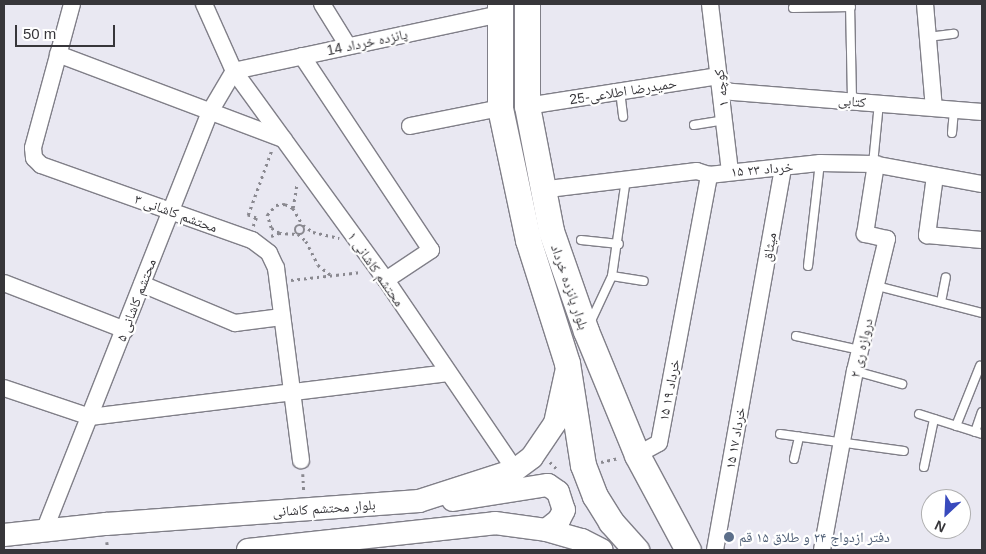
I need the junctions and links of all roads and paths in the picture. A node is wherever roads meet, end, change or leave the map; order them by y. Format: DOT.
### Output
graph roads {
  1 [pos="72,4"];
  2 [pos="204,4"];
  3 [pos="322,4"];
  4 [pos="527,4"];
  5 [pos="710,4"];
  6 [pos="925,4"];
  7 [pos="850,5"];
  8 [pos="793,8"];
  9 [pos="500,9"];
  10 [pos="954,34"];
  11 [pos="928,37"];
  12 [pos="348,46"];
  13 [pos="58,54"];
  14 [pos="302,56"];
  15 [pos="234,71"];
  16 [pos="720,83"];
  17 [pos="620,91"];
  18 [pos="852,101"];
  19 [pos="879,103"];
  20 [pos="527,106"];
  21 [pos="500,108"];
  22 [pos="934,108"];
  23 [pos="210,110"];
  24 [pos="954,110"];
  25 [pos="982,112"];
  26 [pos="623,117"];
  27 [pos="724,120"];
  28 [pos="694,125"];
  29 [pos="410,126"];
  30 [pos="952,133"];
  31 [pos="281,146"];
  32 [pos="820,163"];
  33 [pos="874,164"];
  34 [pos="783,168"];
  35 [pos="730,172"];
  36 [pos="709,175"];
  37 [pos="935,176"];
  38 [pos="626,179"];
  39 [pos="982,184"];
  40 [pos="304,187"];
  41 [pos="540,190"];
  42 [pos="293,208"];
  43 [pos="170,211"];
  44 [pos="303,225"];
  45 [pos="335,231"];
  46 [pos="259,232"];
  47 [pos="279,233"];
  48 [pos="298,234"];
  49 [pos="264,235"];
  50 [pos="269,238"];
  51 [pos="340,238"];
  52 [pos="581,240"];
  53 [pos="982,240"];
  54 [pos="273,243"];
  55 [pos="619,244"];
  56 [pos="345,245"];
  57 [pos="360,265"];
  58 [pos="808,266"];
  59 [pos="289,275"];
  60 [pos="333,275"];
  61 [pos="612,276"];
  62 [pos="946,277"];
  63 [pos="386,280"];
  64 [pos="644,281"];
  65 [pos="4,283"];
  66 [pos="142,284"];
  67 [pos="877,286"];
  68 [pos="941,302"];
  69 [pos="982,304"];
  70 [pos="981,313"];
  71 [pos="282,317"];
  72 [pos="756,325"];
  73 [pos="125,330"];
  74 [pos="586,331"];
  75 [pos="796,336"];
  76 [pos="860,350"];
  77 [pos="568,363"];
  78 [pos="980,366"];
  79 [pos="855,371"];
  80 [pos="446,373"];
  81 [pos="902,384"];
  82 [pos="4,388"];
  83 [pos="290,392"];
  84 [pos="982,412"];
  85 [pos="919,414"];
  86 [pos="90,417"];
  87 [pos="934,419"];
  88 [pos="956,426"];
  89 [pos="979,433"];
  90 [pos="780,434"];
  91 [pos="799,437"];
  92 [pos="842,443"];
  93 [pos="904,451"];
  94 [pos="636,455"];
  95 [pos="794,459"];
  96 [pos="301,460"];
  97 [pos="924,467"];
  98 [pos="515,470"];
  99 [pos="419,501"];
  100 [pos="306,509"];
  101 [pos="546,530"];
  102 [pos="44,531"];
  103 [pos="4,535"];
  104 [pos="248,550"];
  105 [pos="602,550"];
  106 [pos="636,550"];
  107 [pos="688,550"];
  108 [pos="715,550"];
  109 [pos="822,550"];
  1 -- 13 [label="street, محتشم کاشانی ۳"];
  2 -- 15 [label="street, محتشم کاشانی ۱"];
  3 -- 12 [label="street"];
  4 -- 20 [label="main road, بلوار پانزده خرداد"];
  5 -- 16 [label="street, کوچه ۱"];
  6 -- 11 [label="street"];
  7 -- 8 [label="lane"];
  7 -- 18 [label="lane"];
  9 -- 12 [label="street, پانزده خرداد 14"];
  9 -- 21 [label="main road, بلوار پانزده خرداد"];
  10 -- 11 [label="lane"];
  11 -- 22 [label="street"];
  12 -- 14 [label="street, پانزده خرداد 14"];
  13 -- 23 [label="street"];
  13 -- 43 [label="street, محتشم کاشانی ۳"];
  14 -- 15 [label="street, پانزده خرداد 14"];
  14 -- 63 [label="street"];
  15 -- 23 [label="street, محتشم کاشانی ۵"];
  15 -- 31 [label="street, محتشم کاشانی ۱"];
  16 -- 17 [label="street, حمیدرضا اطلاعی-25"];
  16 -- 18 [label="street, کتابی"];
  16 -- 27 [label="street, کوچه ۱"];
  17 -- 20 [label="street, حمیدرضا اطلاعی-25"];
  17 -- 26 [label="lane"];
  18 -- 19 [label="street, کتابی"];
  19 -- 22 [label="street, کتابی"];
  19 -- 33 [label="lane"];
  20 -- 41 [label="main road, بلوار پانزده خرداد"];
  21 -- 29 [label="street"];
  21 -- 77 [label="main road, بلوار پانزده خرداد"];
  22 -- 24 [label="street, کتابی"];
  23 -- 31 [label="street"];
  23 -- 43 [label="street, محتشم کاشانی ۵"];
  24 -- 25 [label="street, کتابی"];
  24 -- 30 [label="lane"];
  27 -- 28 [label="lane"];
  27 -- 35 [label="street, کوچه ۱"];
  31 -- 46 [label="path"];
  31 -- 63 [label="street, محتشم کاشانی ۱"];
  32 -- 33 [label="street, ۱۵ خرداد ۲۳"];
  32 -- 34 [label="street, ۱۵ خرداد ۲۳"];
  32 -- 58 [label="lane"];
  33 -- 37 [label="street, ۱۵ خرداد ۲۳"];
  33 -- 67 [label="street, دروازه ری ۲"];
  34 -- 35 [label="street, ۱۵ خرداد ۲۳"];
  34 -- 72 [label="street, میثاق"];
  35 -- 36 [label="street, ۱۵ خرداد ۲۳"];
  36 -- 38 [label="street, ۱۵ خرداد ۲۳"];
  36 -- 94 [label="street, ۱۵ خرداد ۱۹"];
  37 -- 39 [label="street, ۱۵ خرداد ۲۳"];
  37 -- 53 [label="street"];
  38 -- 41 [label="street, ۱۵ خرداد ۲۳"];
  38 -- 55 [label="lane"];
  40 -- 42 [label="path"];
  41 -- 74 [label="main road, بلوار پانزده خرداد"];
  42 -- 44 [label="path"];
  42 -- 47 [label="path"];
  43 -- 66 [label="street, محتشم کاشانی ۵"];
  43 -- 71 [label="street, محتشم کاشانی ۳"];
  44 -- 48 [label="path"];
  44 -- 48 [label="path"];
  44 -- 51 [label="path"];
  45 -- 51 [label="path"];
  47 -- 48 [label="path"];
  47 -- 50 [label="path"];
  48 -- 60 [label="path"];
  49 -- 50 [label="path"];
  50 -- 54 [label="path"];
  51 -- 56 [label="path"];
  52 -- 55 [label="lane"];
  55 -- 61 [label="lane"];
  57 -- 60 [label="path"];
  59 -- 60 [label="path"];
  61 -- 64 [label="lane"];
  61 -- 74 [label="lane"];
  62 -- 68 [label="lane"];
  63 -- 80 [label="street, محتشم کاشانی ۱"];
  65 -- 73 [label="street"];
  66 -- 71 [label="street"];
  66 -- 73 [label="street, محتشم کاشانی ۵"];
  67 -- 68 [label="lane"];
  67 -- 76 [label="street, دروازه ری ۲"];
  68 -- 70 [label="lane"];
  69 -- 70 [label="lane"];
  71 -- 83 [label="street, محتشم کاشانی ۳"];
  72 -- 108 [label="street, ۱۵ خرداد ۱۷"];
  73 -- 86 [label="street, محتشم کاشانی ۵"];
  74 -- 94 [label="main road, بلوار پانزده خرداد"];
  75 -- 76 [label="lane"];
  76 -- 79 [label="street, دروازه ری ۲"];
  77 -- 98 [label="main road, بلوار محتشم کاشانی"];
  77 -- 106 [label="main road, بلوار پانزده خرداد"];
  78 -- 88 [label="lane"];
  79 -- 81 [label="lane"];
  79 -- 92 [label="street, دروازه ری ۲"];
  80 -- 83 [label="street"];
  80 -- 98 [label="street, محتشم کاشانی ۱"];
  82 -- 86 [label="street"];
  83 -- 86 [label="street"];
  83 -- 96 [label="street, محتشم کاشانی ۳"];
  84 -- 89 [label="lane"];
  85 -- 87 [label="lane"];
  86 -- 102 [label="street, محتشم کاشانی ۵"];
  87 -- 88 [label="lane"];
  87 -- 97 [label="lane"];
  88 -- 89 [label="lane"];
  90 -- 91 [label="lane"];
  91 -- 92 [label="lane"];
  91 -- 95 [label="lane"];
  92 -- 93 [label="lane"];
  92 -- 109 [label="street, دروازه ری ۲"];
  94 -- 107 [label="main road, بلوار پانزده خرداد"];
  96 -- 100 [label="path"];
  98 -- 99 [label="main road, بلوار محتشم کاشانی"];
  99 -- 100 [label="main road, بلوار محتشم کاشانی"];
  99 -- 101 [label="main road"];
  100 -- 102 [label="main road, بلوار محتشم کاشانی"];
  101 -- 104 [label="main road"];
  101 -- 105 [label="main road"];
  102 -- 103 [label="main road, بلوار محتشم کاشانی"];
}
